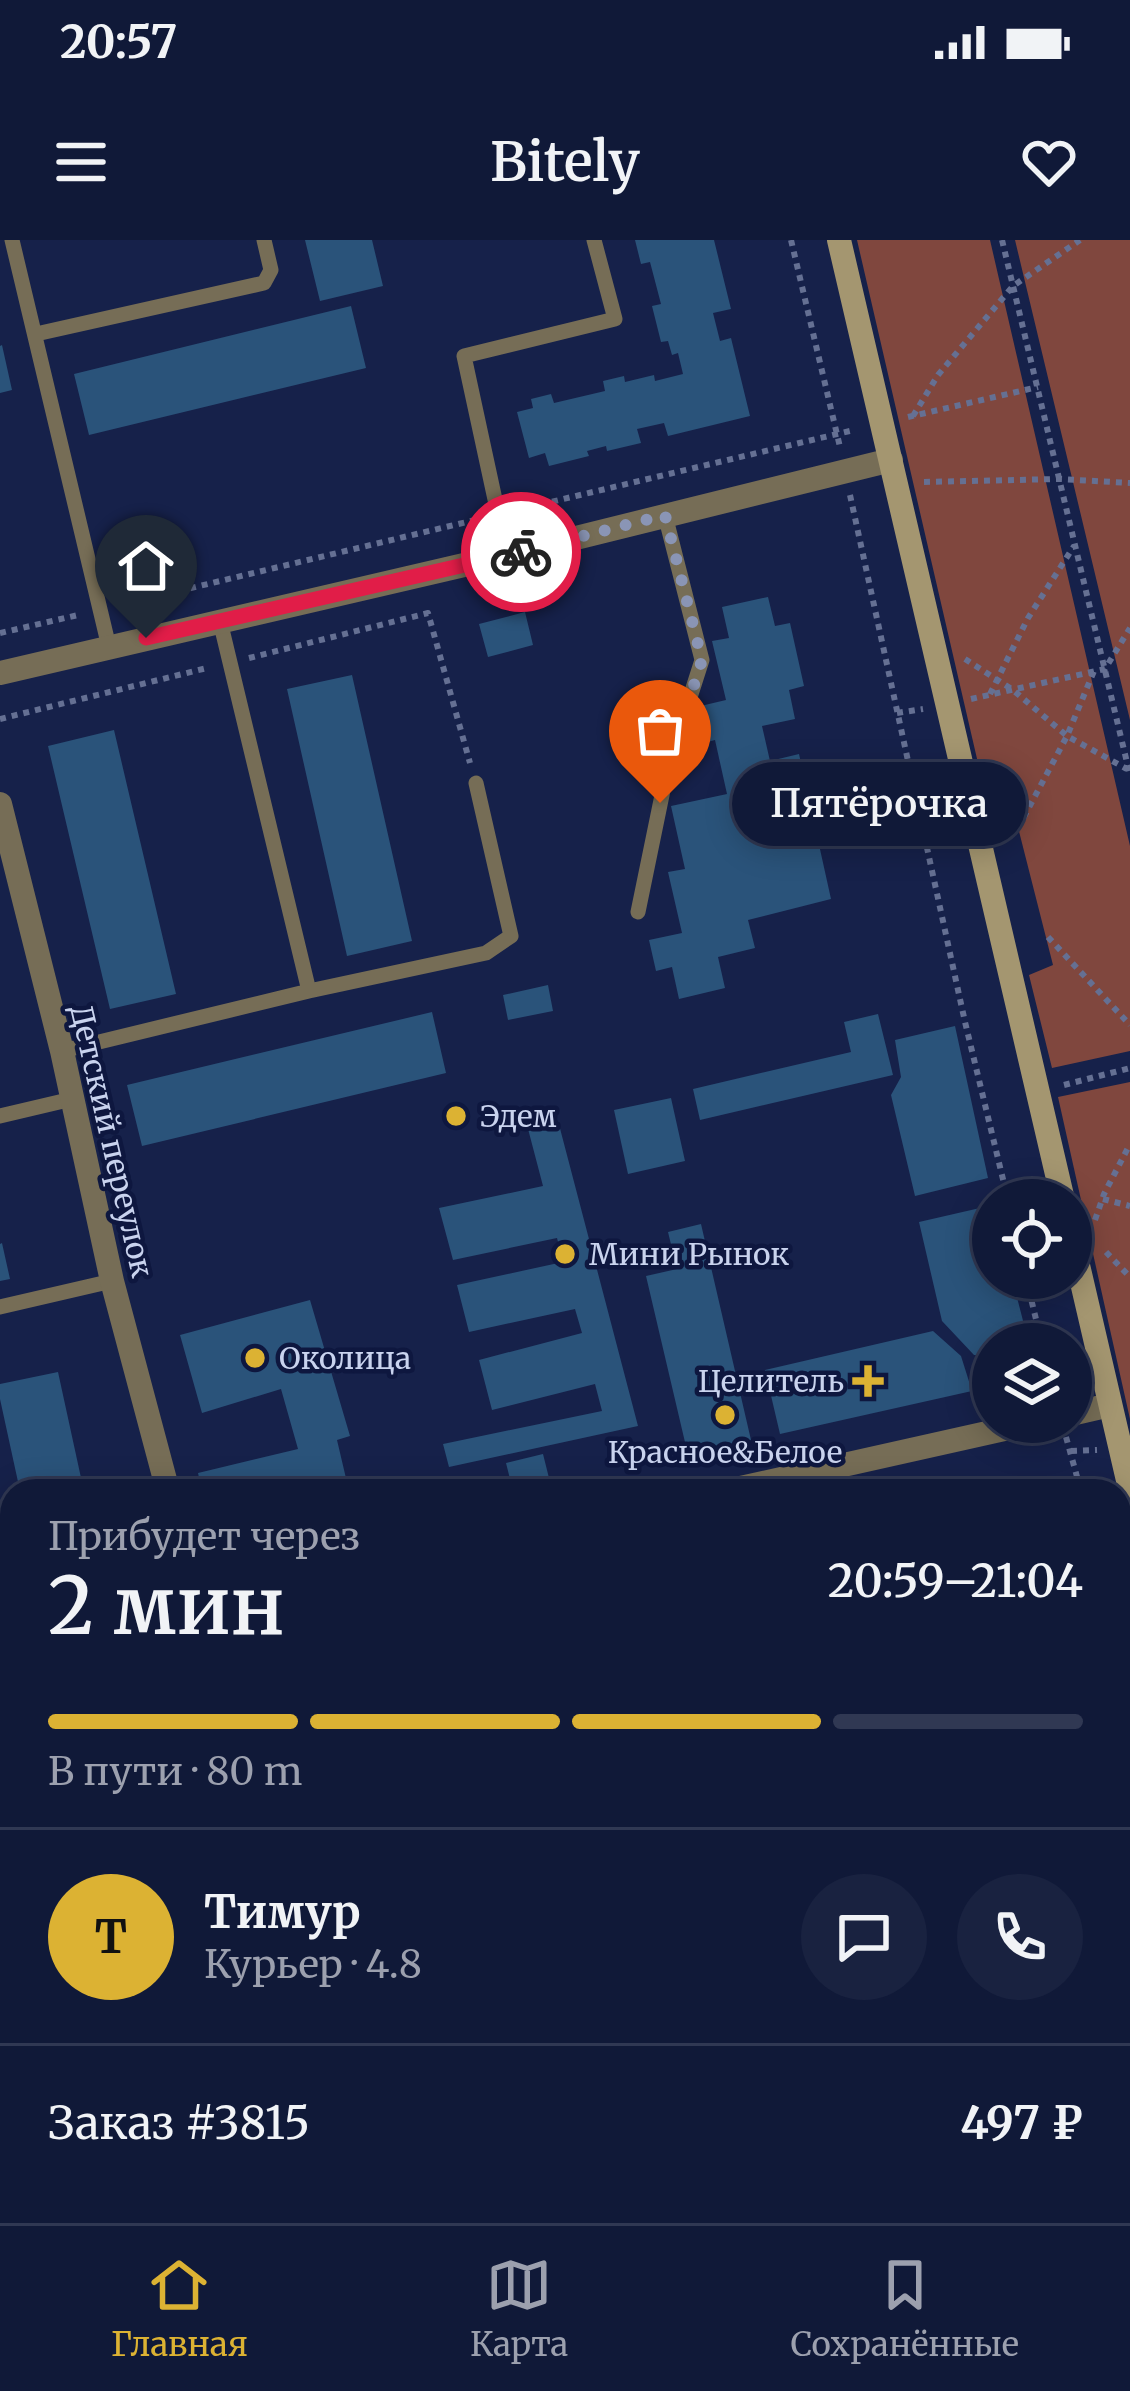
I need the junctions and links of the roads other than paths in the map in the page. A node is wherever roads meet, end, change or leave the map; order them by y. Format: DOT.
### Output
graph roads {
  1 [pos="12,240"];
  2 [pos="264,240"];
  3 [pos="594,240"];
  4 [pos="839,240"];
  5 [pos="36,334"];
  6 [pos="894,471"];
  7 [pos="665,515"];
  8 [pos="507,555"];
  9 [pos="220,621"];
  10 [pos="109,647"];
  11 [pos="0,673"];
  12 [pos="476,783"];
  13 [pos="0,804"];
  14 [pos="638,912"];
  15 [pos="309,991"];
  16 [pos="62,1051"];
  17 [pos="72,1099"];
  18 [pos="0,1116"];
  19 [pos="1058,1179"];
  20 [pos="112,1281"];
  21 [pos="1086,1299"];
  22 [pos="0,1307"];
  23 [pos="1111,1405"];
  24 [pos="1092,1409"];
  25 [pos="972,1437"];
  26 [pos="165,1479"];
  27 [pos="787,1479"];
  28 [pos="1128,1479"];
  1 -- 5 [label="lane"];
  2 -- 5 [label="lane"];
  3 -- 8 [label="lane"];
  4 -- 6 [label="street"];
  5 -- 10 [label="lane"];
  6 -- 7 [label="street"];
  6 -- 19 [label="street"];
  7 -- 8 [label="street"];
  7 -- 14 [label="lane"];
  8 -- 9 [label="street"];
  9 -- 10 [label="street"];
  9 -- 15 [label="lane"];
  10 -- 11 [label="street"];
  12 -- 15 [label="lane"];
  13 -- 16 [label="street, Детский переулок"];
  15 -- 16 [label="lane"];
  16 -- 17 [label="street, Детский переулок"];
  17 -- 18 [label="lane"];
  17 -- 20 [label="street, Детский переулок"];
  20 -- 22 [label="lane"];
  20 -- 26 [label="street, Детский переулок"];
  21 -- 23 [label="street"];
  23 -- 24 [label="street"];
  23 -- 28 [label="street"];
  25 -- 27 [label="street"];
}
